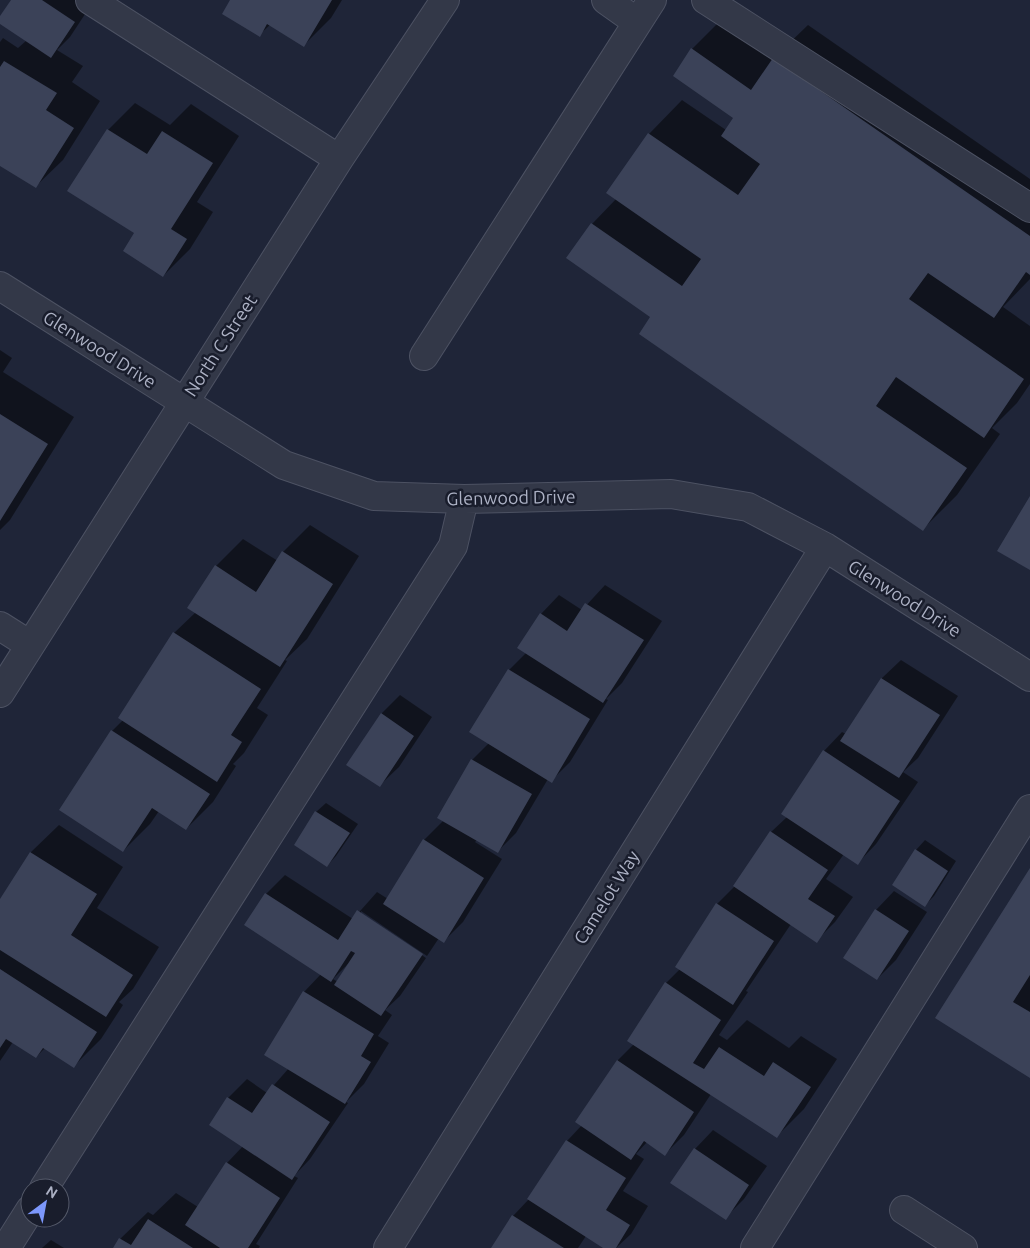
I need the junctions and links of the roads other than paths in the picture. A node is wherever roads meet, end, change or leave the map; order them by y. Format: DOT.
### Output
graph roads {
  1 [pos="90,0"];
  2 [pos="445,0"];
  3 [pos="606,0"];
  4 [pos="706,0"];
  5 [pos="645,11"];
  6 [pos="339,159"];
  7 [pos="1030,208"];
  8 [pos="0,286"];
  9 [pos="424,356"];
  10 [pos="184,402"];
  11 [pos="464,500"];
  12 [pos="825,547"];
  13 [pos="0,626"];
  14 [pos="30,645"];
  15 [pos="1030,677"];
  16 [pos="0,693"];
  17 [pos="1030,809"];
  18 [pos="50,1178"];
  19 [pos="904,1210"];
  20 [pos="20,1226"];
  21 [pos="6,1248"];
  22 [pos="388,1248"];
  23 [pos="755,1248"];
  24 [pos="963,1248"];
  1 -- 6 [label="street"];
  2 -- 6 [label="street, North C Street"];
  3 -- 5 [label="street"];
  4 -- 7 [label="street"];
  5 -- 9 [label="street"];
  6 -- 10 [label="street, North C Street"];
  8 -- 10 [label="street, Glenwood Drive"];
  10 -- 11 [label="street, Glenwood Drive"];
  10 -- 14 [label="street, North C Street"];
  11 -- 12 [label="street, Glenwood Drive"];
  11 -- 18 [label="street"];
  12 -- 15 [label="street, Glenwood Drive"];
  12 -- 22 [label="street, Camelot Way"];
  13 -- 14 [label="street"];
  14 -- 16 [label="street, North C Street"];
  17 -- 23 [label="street"];
  19 -- 24 [label="street"];
  20 -- 21 [label="street"];
}
